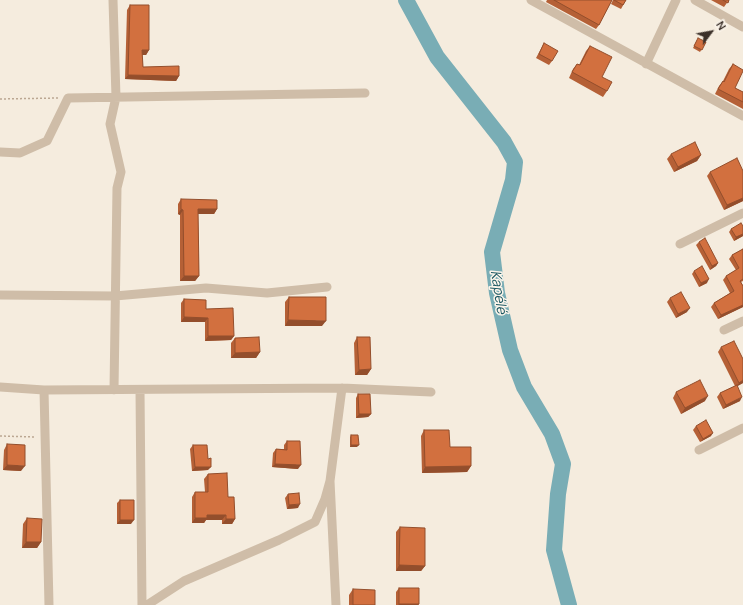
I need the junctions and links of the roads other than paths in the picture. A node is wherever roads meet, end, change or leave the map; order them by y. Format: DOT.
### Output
graph roads {
  1 [pos="113,0"];
  2 [pos="531,0"];
  3 [pos="676,0"];
  4 [pos="695,0"];
  5 [pos="743,27"];
  6 [pos="646,64"];
  7 [pos="365,93"];
  8 [pos="116,97"];
  9 [pos="743,116"];
  10 [pos="0,152"];
  11 [pos="743,213"];
  12 [pos="680,244"];
  13 [pos="327,287"];
  14 [pos="0,295"];
  15 [pos="115,296"];
  16 [pos="743,320"];
  17 [pos="724,330"];
  18 [pos="0,387"];
  19 [pos="342,388"];
  20 [pos="44,390"];
  21 [pos="114,390"];
  22 [pos="140,390"];
  23 [pos="431,392"];
  24 [pos="743,428"];
  25 [pos="699,450"];
  26 [pos="330,481"];
  27 [pos="49,605"];
  28 [pos="142,605"];
  29 [pos="147,605"];
  30 [pos="336,605"];
  1 -- 8 [label="street"];
  2 -- 6 [label="street"];
  3 -- 6 [label="street"];
  4 -- 5 [label="street"];
  6 -- 9 [label="street"];
  7 -- 8 [label="street"];
  8 -- 10 [label="street"];
  8 -- 15 [label="street"];
  11 -- 12 [label="street"];
  13 -- 15 [label="street"];
  14 -- 15 [label="street"];
  15 -- 21 [label="street"];
  16 -- 17 [label="street"];
  18 -- 20 [label="street"];
  19 -- 22 [label="street"];
  19 -- 23 [label="street"];
  19 -- 26 [label="street"];
  20 -- 21 [label="street"];
  20 -- 27 [label="street"];
  21 -- 22 [label="street"];
  22 -- 28 [label="street"];
  24 -- 25 [label="street"];
  26 -- 29 [label="street"];
  26 -- 30 [label="street"];
}
